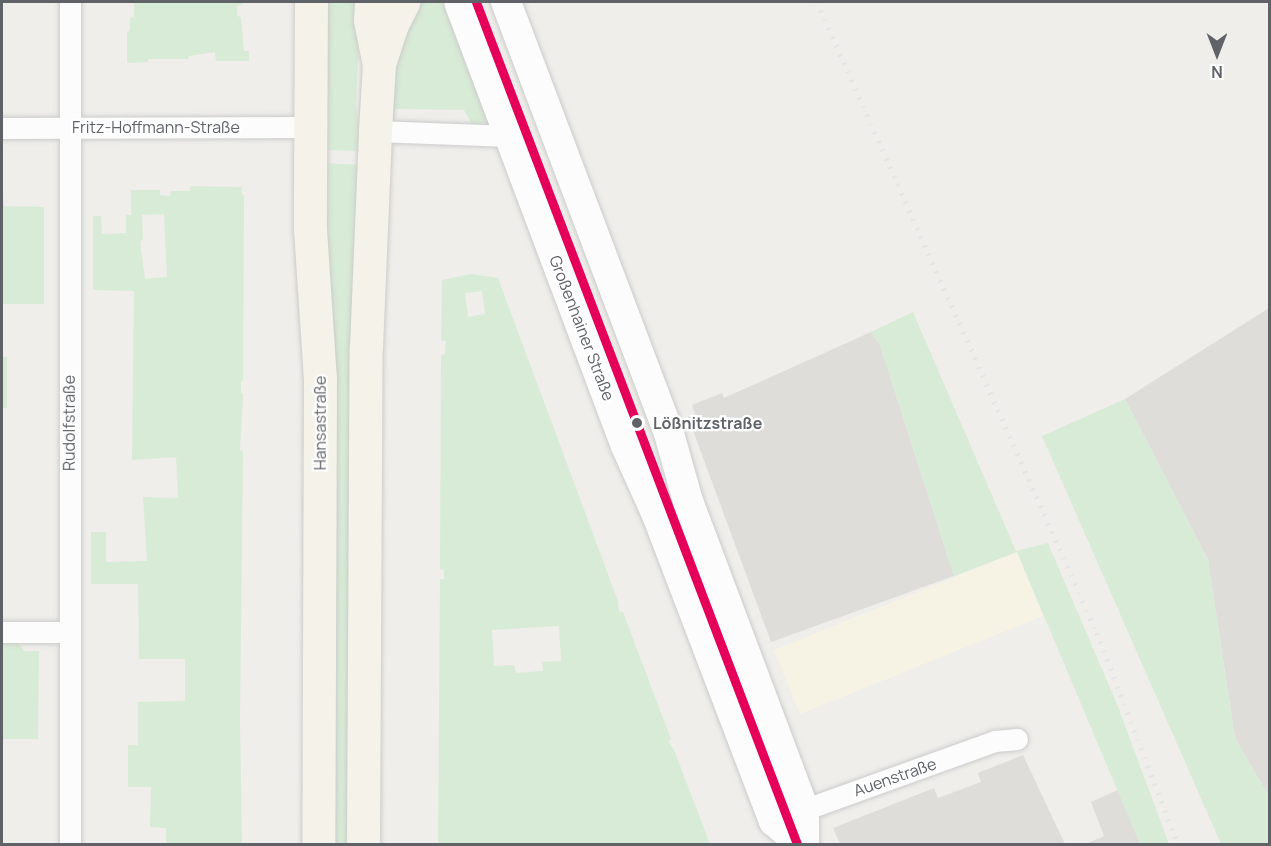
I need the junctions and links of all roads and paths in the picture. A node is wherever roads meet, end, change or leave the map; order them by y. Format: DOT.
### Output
graph roads {
  1 [pos="70,2"];
  2 [pos="311,2"];
  3 [pos="371,2"];
  4 [pos="403,2"];
  5 [pos="459,2"];
  6 [pos="506,2"];
  7 [pos="379,64"];
  8 [pos="300,127"];
  9 [pos="2,128"];
  10 [pos="69,128"];
  11 [pos="375,131"];
  12 [pos="511,136"];
  13 [pos="2,632"];
  14 [pos="69,632"];
  15 [pos="1017,739"];
  16 [pos="804,809"];
  17 [pos="774,821"];
  18 [pos="70,844"];
  19 [pos="318,844"];
  20 [pos="363,844"];
  21 [pos="802,844"];
  1 -- 10 [label="street, Rudolfstraße"];
  2 -- 8 [label="main road, Hansastraße"];
  3 -- 7 [label="main road"];
  4 -- 7 [label="main road"];
  5 -- 12 [label="main road, Großenhainer Straße"];
  6 -- 16 [label="main road, Großenhainer Straße"];
  7 -- 11 [label="main road"];
  8 -- 10 [label="street, Fritz-Hoffmann-Straße"];
  8 -- 19 [label="main road, Hansastraße"];
  9 -- 10 [label="street, Fritz-Hoffmann-Straße"];
  10 -- 14 [label="street, Rudolfstraße"];
  11 -- 12 [label="street"];
  11 -- 20 [label="main road"];
  12 -- 17 [label="main road, Großenhainer Straße"];
  13 -- 14 [label="street"];
  14 -- 18 [label="street, Rudolfstraße"];
  15 -- 16 [label="street, Auenstraße"];
  16 -- 17 [label="street, Auenstraße"];
  16 -- 21 [label="main road, Großenhainer Straße"];
  17 -- 21 [label="main road, Großenhainer Straße"];
}
